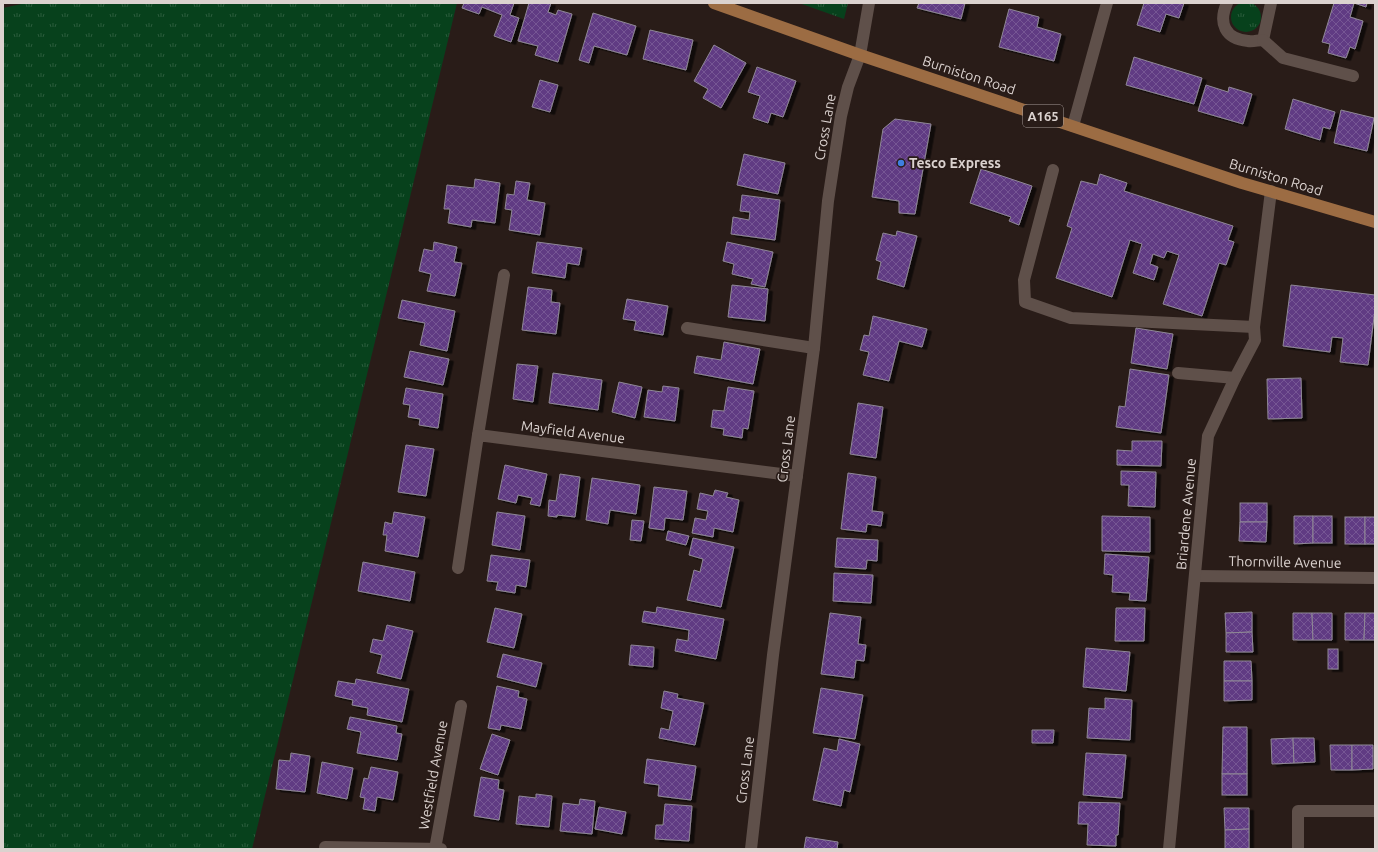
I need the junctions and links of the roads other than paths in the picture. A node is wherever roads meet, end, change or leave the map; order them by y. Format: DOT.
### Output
graph roads {
  1 [pos="714,3"];
  2 [pos="869,3"];
  3 [pos="1107,3"];
  4 [pos="1227,3"];
  5 [pos="1271,3"];
  6 [pos="1263,40"];
  7 [pos="860,55"];
  8 [pos="1353,76"];
  9 [pos="1072,126"];
  10 [pos="1053,170"];
  11 [pos="1271,192"];
  12 [pos="1375,222"];
  13 [pos="504,275"];
  14 [pos="1254,327"];
  15 [pos="687,328"];
  16 [pos="814,348"];
  17 [pos="1178,373"];
  18 [pos="1235,378"];
  19 [pos="478,435"];
  20 [pos="797,476"];
  21 [pos="458,568"];
  22 [pos="1195,576"];
  23 [pos="1375,578"];
  24 [pos="461,706"];
  25 [pos="1375,811"];
  26 [pos="325,847"];
  27 [pos="437,849"];
  28 [pos="751,849"];
  29 [pos="1169,849"];
  30 [pos="1298,849"];
  1 -- 7 [label="main road, Burniston Road / A165"];
  2 -- 7 [label="street, Cross Lane"];
  3 -- 9 [label="street"];
  4 -- 6 [label="street"];
  5 -- 6 [label="street"];
  6 -- 8 [label="street"];
  7 -- 9 [label="main road, Burniston Road / A165"];
  7 -- 16 [label="street, Cross Lane"];
  9 -- 11 [label="main road, Burniston Road / A165"];
  10 -- 14 [label="street"];
  11 -- 12 [label="main road, Burniston Road / A165"];
  11 -- 14 [label="street, Briardene Avenue"];
  13 -- 19 [label="street"];
  14 -- 18 [label="street, Briardene Avenue"];
  15 -- 16 [label="street"];
  16 -- 20 [label="street, Cross Lane"];
  17 -- 18 [label="street"];
  18 -- 22 [label="street, Briardene Avenue"];
  19 -- 20 [label="street, Mayfield Avenue"];
  19 -- 21 [label="street"];
  20 -- 28 [label="street, Cross Lane"];
  22 -- 23 [label="street, Thornville Avenue"];
  22 -- 29 [label="street, Briardene Avenue"];
  24 -- 27 [label="street, Westfield Avenue"];
  25 -- 30 [label="street"];
  26 -- 27 [label="street, Westfield Avenue"];
}
